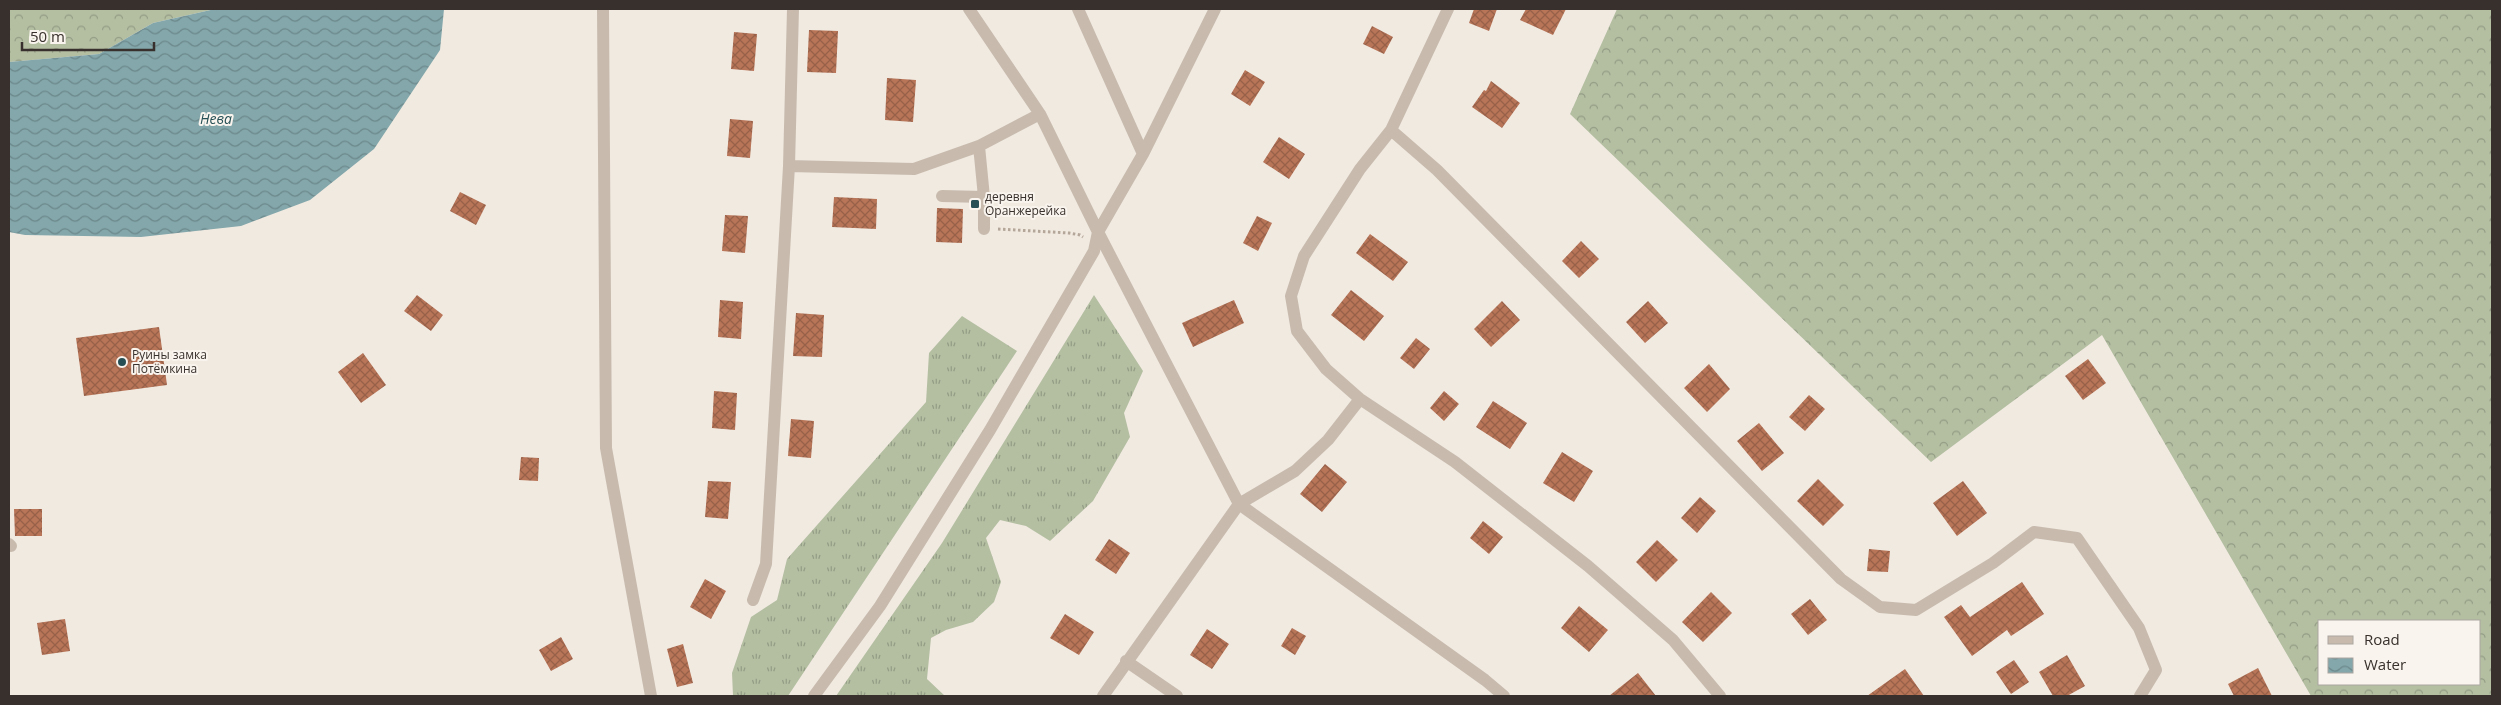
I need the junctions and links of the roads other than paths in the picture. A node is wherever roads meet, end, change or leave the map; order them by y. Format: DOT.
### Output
graph roads {
  1 [pos="603,9"];
  2 [pos="793,9"];
  3 [pos="969,9"];
  4 [pos="1078,9"];
  5 [pos="1215,9"];
  6 [pos="1448,9"];
  7 [pos="1040,114"];
  8 [pos="1391,130"];
  9 [pos="979,146"];
  10 [pos="1143,154"];
  11 [pos="789,166"];
  12 [pos="942,196"];
  13 [pos="984,197"];
  14 [pos="984,229"];
  15 [pos="1098,232"];
  16 [pos="1360,399"];
  17 [pos="1239,504"];
  18 [pos="753,600"];
  19 [pos="1126,661"];
  20 [pos="651,696"];
  21 [pos="814,696"];
  22 [pos="1103,696"];
  23 [pos="1177,696"];
  24 [pos="1504,696"];
  25 [pos="1720,696"];
  26 [pos="2140,696"];
  1 -- 20 [label="street"];
  2 -- 11 [label="street"];
  3 -- 7 [label="street"];
  4 -- 10 [label="street"];
  5 -- 10 [label="street"];
  6 -- 8 [label="street"];
  7 -- 9 [label="street"];
  7 -- 15 [label="street"];
  8 -- 16 [label="street"];
  8 -- 26 [label="street"];
  9 -- 11 [label="street"];
  9 -- 13 [label="street"];
  10 -- 15 [label="street"];
  11 -- 18 [label="street"];
  12 -- 13 [label="street"];
  13 -- 14 [label="street"];
  15 -- 17 [label="street"];
  15 -- 21 [label="street"];
  16 -- 17 [label="street"];
  16 -- 25 [label="street"];
  17 -- 19 [label="street"];
  17 -- 24 [label="street"];
  19 -- 22 [label="street"];
  19 -- 23 [label="street"];
}
